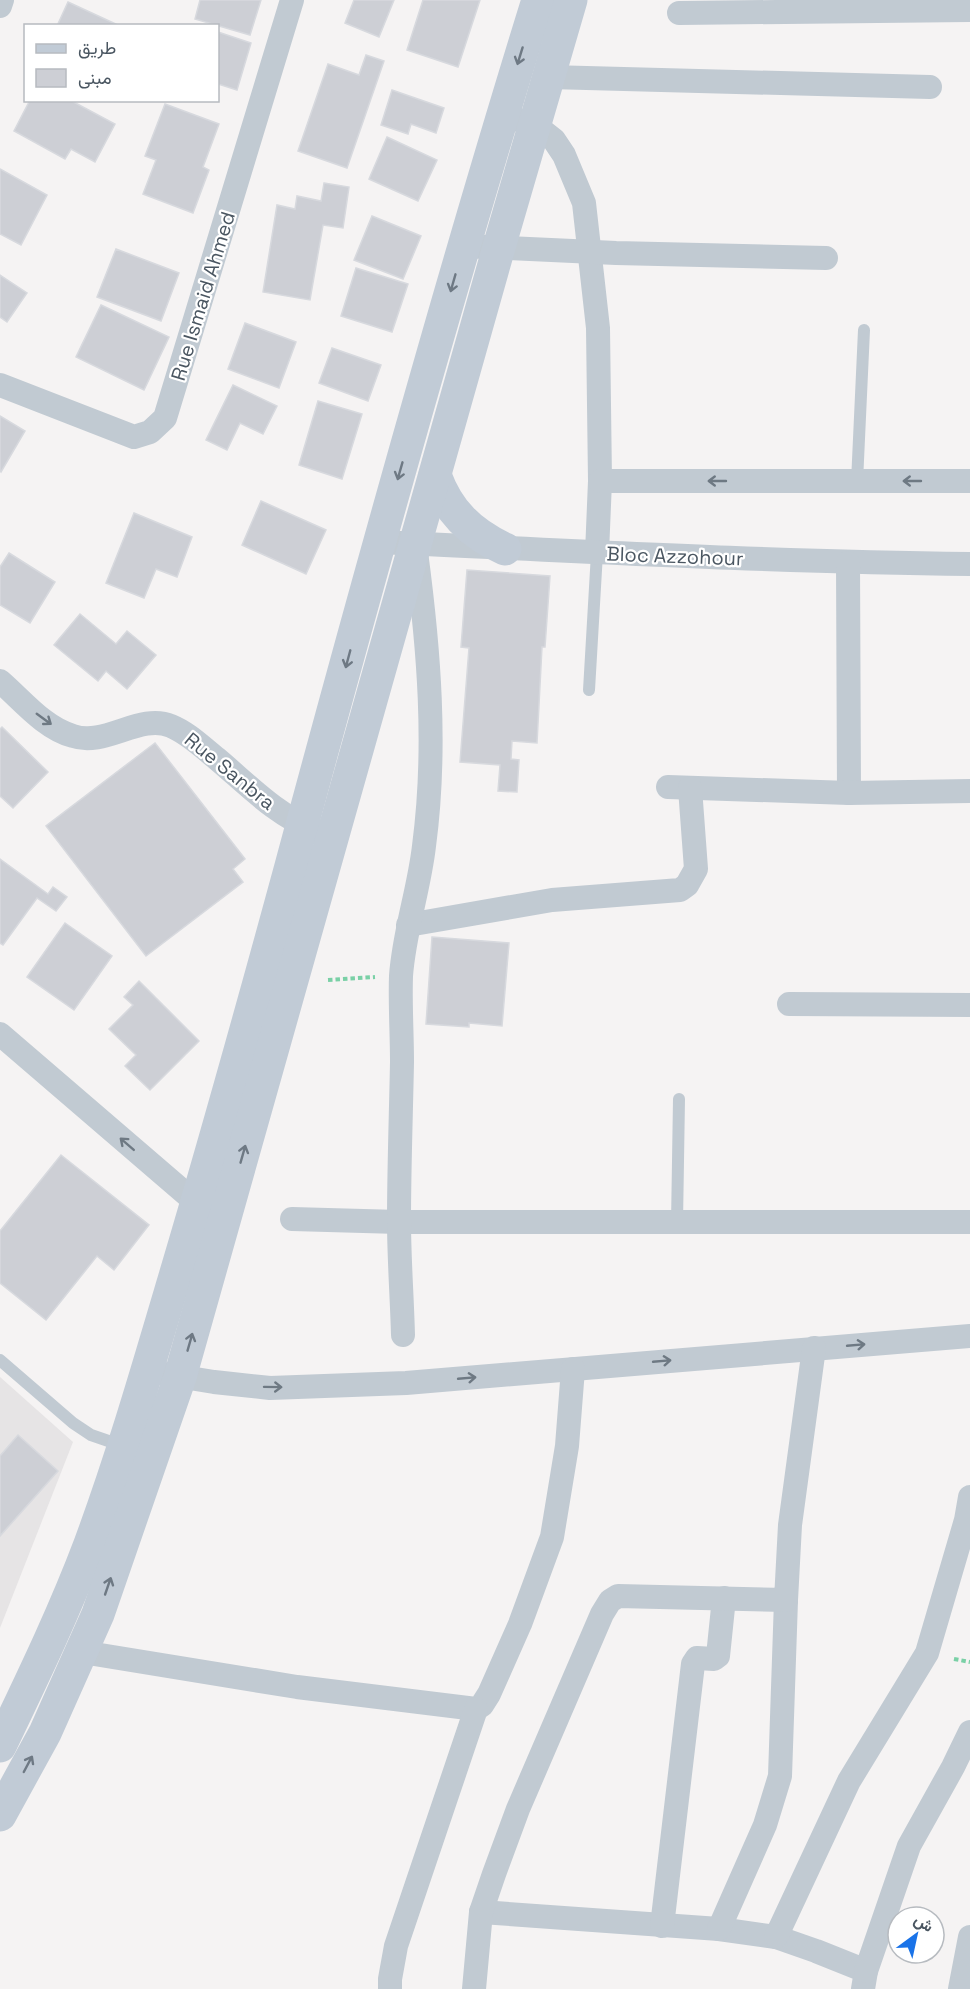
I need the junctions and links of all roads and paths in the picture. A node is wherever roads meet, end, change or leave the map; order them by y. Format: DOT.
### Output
graph roads {
  1 [pos="2,0"];
  2 [pos="292,0"];
  3 [pos="538,0"];
  4 [pos="571,0"];
  5 [pos="0,6"];
  6 [pos="970,10"];
  7 [pos="679,13"];
  8 [pos="549,77"];
  9 [pos="930,87"];
  10 [pos="502,115"];
  11 [pos="535,125"];
  12 [pos="464,246"];
  13 [pos="499,247"];
  14 [pos="591,252"];
  15 [pos="826,258"];
  16 [pos="864,330"];
  17 [pos="0,385"];
  18 [pos="435,475"];
  19 [pos="600,481"];
  20 [pos="970,481"];
  21 [pos="857,482"];
  22 [pos="380,542"];
  23 [pos="415,544"];
  24 [pos="506,549"];
  25 [pos="597,553"];
  26 [pos="848,563"];
  27 [pos="970,564"];
  28 [pos="0,681"];
  29 [pos="589,690"];
  30 [pos="970,791"];
  31 [pos="849,793"];
  32 [pos="302,825"];
  33 [pos="333,837"];
  34 [pos="408,925"];
  35 [pos="401,976"];
  36 [pos="328,980"];
  37 [pos="789,1004"];
  38 [pos="970,1005"];
  39 [pos="0,1034"];
  40 [pos="679,1100"];
  41 [pos="196,1203"];
  42 [pos="292,1219"];
  43 [pos="399,1222"];
  44 [pos="970,1222"];
  45 [pos="677,1223"];
  46 [pos="222,1225"];
  47 [pos="403,1335"];
  48 [pos="970,1336"];
  49 [pos="814,1348"];
  50 [pos="0,1360"];
  51 [pos="573,1369"];
  52 [pos="148,1371"];
  53 [pos="180,1377"];
  54 [pos="124,1446"];
  55 [pos="970,1497"];
  56 [pos="724,1598"];
  57 [pos="786,1600"];
  58 [pos="82,1652"];
  59 [pos="476,1710"];
  60 [pos="970,1732"];
  61 [pos="0,1746"];
  62 [pos="0,1815"];
  63 [pos="481,1912"];
  64 [pos="662,1926"];
  65 [pos="719,1929"];
  66 [pos="776,1937"];
  67 [pos="970,1937"];
  68 [pos="864,1980"];
  69 [pos="390,1989"];
  70 [pos="474,1989"];
  71 [pos="960,1989"];
  1 -- 5 [label="street"];
  2 -- 17 [label="street, Rue Ismaid Ahmed"];
  3 -- 10 [label="main road, one-way"];
  4 -- 8 [label="main road"];
  6 -- 7 [label="street"];
  8 -- 9 [label="street"];
  8 -- 11 [label="main road"];
  10 -- 11 [label="street"];
  10 -- 12 [label="main road"];
  11 -- 13 [label="main road"];
  11 -- 14 [label="street"];
  12 -- 13 [label="street"];
  12 -- 22 [label="main road, one-way"];
  13 -- 14 [label="street"];
  13 -- 18 [label="main road"];
  14 -- 15 [label="street"];
  14 -- 19 [label="street"];
  16 -- 21 [label="lane"];
  18 -- 23 [label="main road"];
  18 -- 24 [label="main road"];
  21 -- 19 [label="street, one-way"];
  19 -- 25 [label="street"];
  20 -- 21 [label="street, one-way"];
  22 -- 23 [label="street, Bloc Azzohour"];
  22 -- 32 [label="main road, one-way"];
  23 -- 24 [label="street, Bloc Azzohour"];
  23 -- 33 [label="main road"];
  23 -- 34 [label="street"];
  24 -- 25 [label="street, Bloc Azzohour"];
  25 -- 26 [label="street, Bloc Azzohour"];
  25 -- 29 [label="lane"];
  26 -- 27 [label="street, Bloc Azzohour"];
  26 -- 31 [label="street"];
  28 -- 32 [label="street, Rue Sanbra, one-way"];
  30 -- 31 [label="street"];
  31 -- 34 [label="street"];
  32 -- 33 [label="street, Rue Sanbra"];
  32 -- 41 [label="main road"];
  46 -- 33 [label="main road, one-way"];
  34 -- 35 [label="street"];
  35 -- 36 [label="path"];
  35 -- 43 [label="street"];
  37 -- 38 [label="street"];
  41 -- 39 [label="street, one-way"];
  40 -- 45 [label="lane"];
  41 -- 46 [label="street"];
  41 -- 52 [label="main road"];
  42 -- 43 [label="street"];
  43 -- 45 [label="street"];
  43 -- 47 [label="street"];
  44 -- 45 [label="street"];
  53 -- 46 [label="main road, one-way"];
  49 -- 48 [label="street, one-way"];
  51 -- 49 [label="street, one-way"];
  49 -- 57 [label="street"];
  50 -- 54 [label="lane"];
  53 -- 51 [label="street, one-way"];
  51 -- 59 [label="street"];
  52 -- 53 [label="street"];
  52 -- 54 [label="main road"];
  58 -- 53 [label="main road, one-way"];
  54 -- 61 [label="main road"];
  55 -- 66 [label="street"];
  56 -- 57 [label="street"];
  56 -- 63 [label="street"];
  56 -- 64 [label="street"];
  57 -- 65 [label="street"];
  58 -- 59 [label="street"];
  62 -- 58 [label="main road, one-way"];
  59 -- 69 [label="street"];
  60 -- 68 [label="street"];
  63 -- 64 [label="street"];
  63 -- 70 [label="street"];
  64 -- 65 [label="street"];
  65 -- 66 [label="street"];
  66 -- 68 [label="street"];
  67 -- 71 [label="street"];
}
